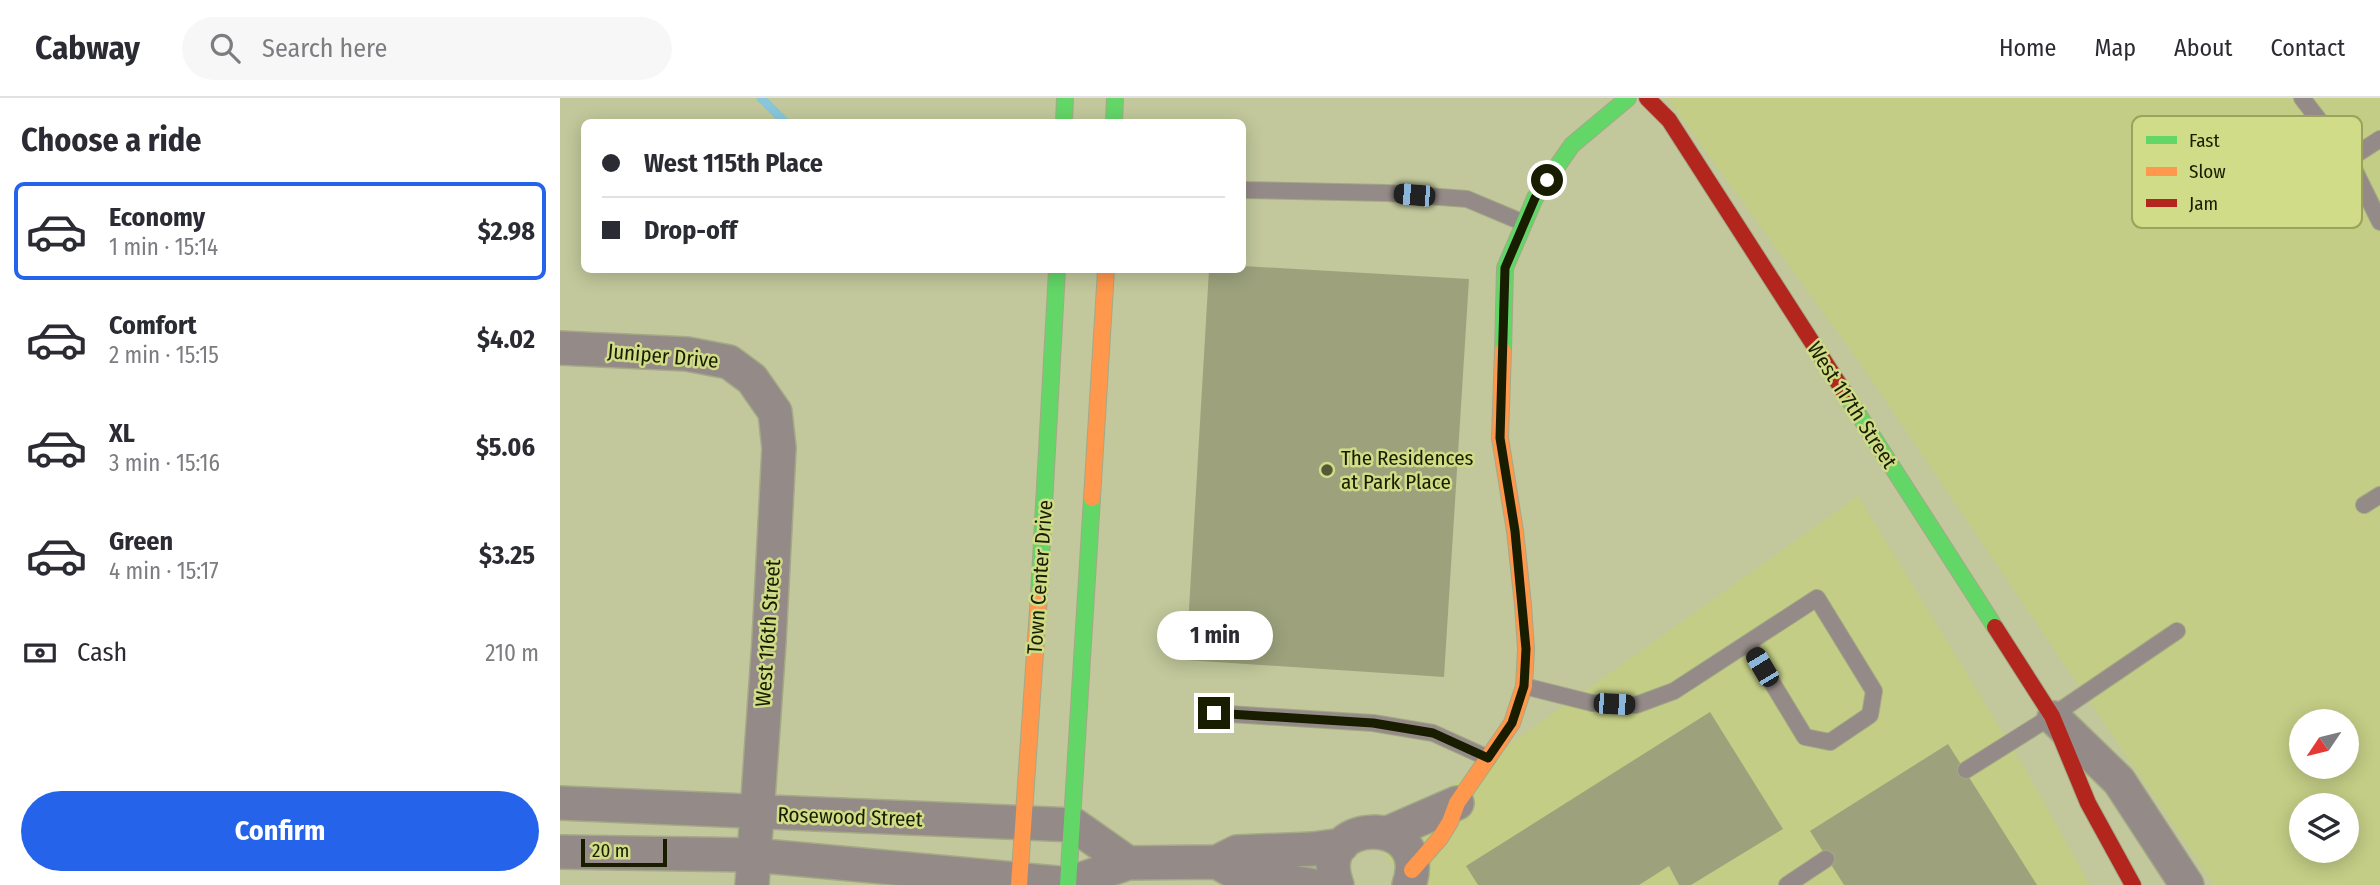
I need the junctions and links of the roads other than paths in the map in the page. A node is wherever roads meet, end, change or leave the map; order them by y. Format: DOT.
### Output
graph roads {
  1 [pos="1065,98"];
  2 [pos="1115,98"];
  3 [pos="1628,98"];
  4 [pos="1647,98"];
  5 [pos="2302,98"];
  6 [pos="2316,116"];
  7 [pos="1064,119"];
  8 [pos="1114,119"];
  9 [pos="2380,139"];
  10 [pos="2362,151"];
  11 [pos="2362,184"];
  12 [pos="1246,190"];
  13 [pos="2380,222"];
  14 [pos="1524,223"];
  15 [pos="1057,273"];
  16 [pos="1106,273"];
  17 [pos="560,348"];
  18 [pos="757,386"];
  19 [pos="2380,495"];
  20 [pos="2364,505"];
  21 [pos="2177,631"];
  22 [pos="1748,643"];
  23 [pos="1524,686"];
  24 [pos="1214,713"];
  25 [pos="2052,716"];
  26 [pos="1488,758"];
  27 [pos="1966,770"];
  28 [pos="1457,803"];
  29 [pos="562,804"];
  30 [pos="756,813"];
  31 [pos="1024,823"];
  32 [pos="1074,825"];
  33 [pos="1388,833"];
  34 [pos="1342,845"];
  35 [pos="563,852"];
  36 [pos="1826,859"];
  37 [pos="1217,862"];
  38 [pos="1129,863"];
  39 [pos="752,870"];
  40 [pos="1813,878"];
  41 [pos="1411,880"];
  42 [pos="1020,882"];
  43 [pos="1068,885"];
  44 [pos="1310,885"];
  45 [pos="1337,885"];
  46 [pos="1787,885"];
  47 [pos="2133,885"];
  48 [pos="2187,885"];
  1 -- 7 [label="street"];
  2 -- 8 [label="street"];
  3 -- 14 [label="street"];
  4 -- 25 [label="street, West 117th Street"];
  5 -- 6 [label="lane"];
  9 -- 10 [label="lane"];
  11 -- 13 [label="lane"];
  12 -- 14 [label="lane"];
  14 -- 23 [label="street"];
  15 -- 31 [label="street, Town Center Drive"];
  16 -- 32 [label="street"];
  17 -- 18 [label="street, Juniper Drive"];
  18 -- 30 [label="street, West 116th Street"];
  19 -- 20 [label="lane"];
  21 -- 25 [label="lane"];
  22 -- 22 [label="lane"];
  22 -- 23 [label="lane"];
  23 -- 26 [label="street"];
  24 -- 26 [label="lane"];
  25 -- 27 [label="lane"];
  25 -- 47 [label="street, West 117th Street"];
  25 -- 48 [label="street, West 117th Street"];
  26 -- 28 [label="street"];
  28 -- 33 [label="street, Rosewood Street"];
  28 -- 41 [label="street"];
  29 -- 30 [label="street, Rosewood Street"];
  29 -- 35 [label="street"];
  30 -- 31 [label="street, Rosewood Street"];
  30 -- 39 [label="street, West 116th Street"];
  31 -- 32 [label="street, Rosewood Street"];
  31 -- 42 [label="street, Town Center Drive"];
  32 -- 38 [label="street"];
  32 -- 43 [label="street"];
  33 -- 34 [label="street, Rosewood Street"];
  33 -- 41 [label="street"];
  34 -- 37 [label="street, Rosewood Street"];
  34 -- 45 [label="street"];
  35 -- 39 [label="street, Rosewood Street"];
  36 -- 40 [label="lane"];
  37 -- 38 [label="street, Rosewood Street"];
  37 -- 44 [label="street, Rosewood Street"];
  38 -- 43 [label="street, Rosewood Street"];
  39 -- 42 [label="street, Rosewood Street"];
  40 -- 46 [label="lane"];
  42 -- 43 [label="street, Rosewood Street"];
}
